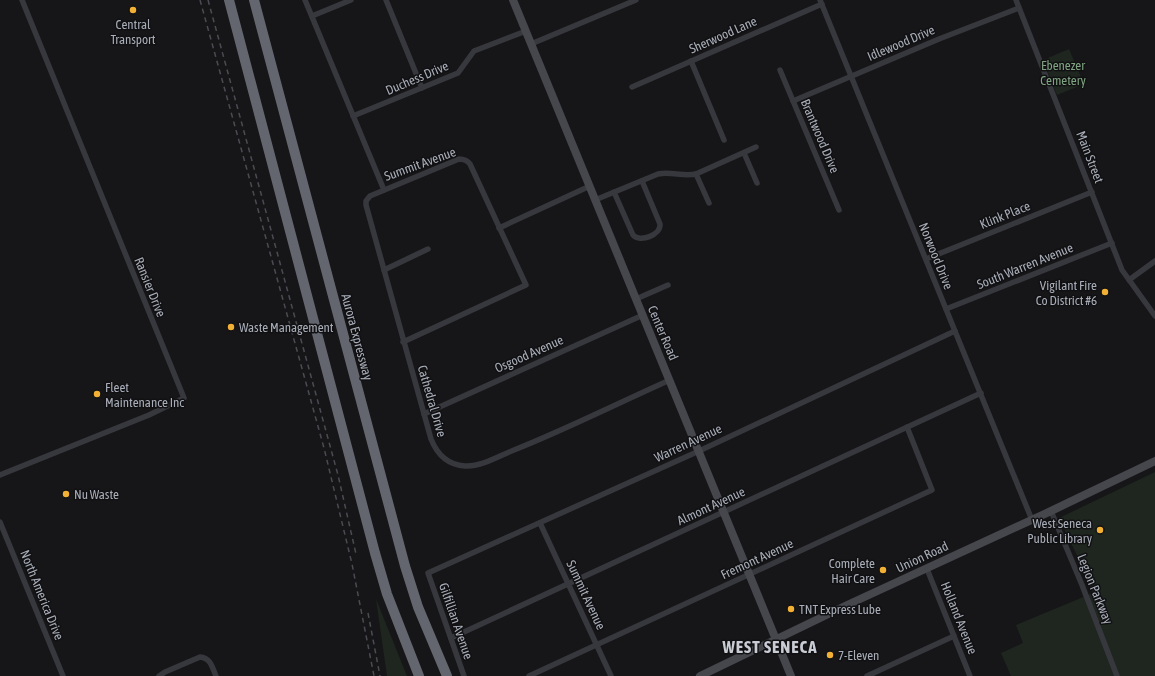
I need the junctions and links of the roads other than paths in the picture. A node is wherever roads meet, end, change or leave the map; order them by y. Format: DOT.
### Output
graph roads {
  1 [pos="22,0"];
  2 [pos="229,0"];
  3 [pos="254,0"];
  4 [pos="305,0"];
  5 [pos="351,0"];
  6 [pos="386,0"];
  7 [pos="513,0"];
  8 [pos="636,0"];
  9 [pos="1016,0"];
  10 [pos="821,2"];
  11 [pos="1019,8"];
  12 [pos="312,16"];
  13 [pos="526,31"];
  14 [pos="531,44"];
  15 [pos="691,61"];
  16 [pos="780,70"];
  17 [pos="850,76"];
  18 [pos="632,87"];
  19 [pos="422,88"];
  20 [pos="793,101"];
  21 [pos="353,116"];
  22 [pos="724,140"];
  23 [pos="756,147"];
  24 [pos="744,152"];
  25 [pos="696,174"];
  26 [pos="642,181"];
  27 [pos="757,183"];
  28 [pos="590,186"];
  29 [pos="384,190"];
  30 [pos="614,192"];
  31 [pos="1092,192"];
  32 [pos="595,200"];
  33 [pos="709,203"];
  34 [pos="839,210"];
  35 [pos="499,228"];
  36 [pos="1112,243"];
  37 [pos="428,250"];
  38 [pos="926,259"];
  39 [pos="1155,262"];
  40 [pos="384,270"];
  41 [pos="1129,280"];
  42 [pos="668,285"];
  43 [pos="636,299"];
  44 [pos="946,309"];
  45 [pos="643,315"];
  46 [pos="1155,316"];
  47 [pos="955,331"];
  48 [pos="403,342"];
  49 [pos="670,380"];
  50 [pos="980,393"];
  51 [pos="424,414"];
  52 [pos="907,427"];
  53 [pos="699,451"];
  54 [pos="1155,461"];
  55 [pos="0,475"];
  56 [pos="724,511"];
  57 [pos="1051,511"];
  58 [pos="1032,520"];
  59 [pos="0,522"];
  60 [pos="540,523"];
  61 [pos="927,569"];
  62 [pos="428,573"];
  63 [pos="749,574"];
  64 [pos="568,584"];
  65 [pos="954,636"];
  66 [pos="451,638"];
  67 [pos="776,640"];
  68 [pos="597,644"];
  69 [pos="63,676"];
  70 [pos="159,676"];
  71 [pos="216,676"];
  72 [pos="419,676"];
  73 [pos="447,676"];
  74 [pos="464,676"];
  75 [pos="529,676"];
  76 [pos="611,676"];
  77 [pos="700,676"];
  78 [pos="791,676"];
  79 [pos="867,676"];
  80 [pos="970,676"];
  81 [pos="1117,676"];
  1 -- 55 [label="street, Ransier Drive"];
  2 -- 72 [label="highway"];
  3 -- 73 [label="highway, Aurora Expressway"];
  4 -- 12 [label="street, Summit Avenue"];
  5 -- 12 [label="street"];
  6 -- 19 [label="street"];
  7 -- 13 [label="main road, Center Road"];
  8 -- 14 [label="street"];
  9 -- 11 [label="street, Main Street"];
  10 -- 15 [label="street, Sherwood Lane"];
  10 -- 17 [label="street, Norwood Drive"];
  11 -- 17 [label="street, Idlewood Drive"];
  11 -- 31 [label="street, Main Street"];
  12 -- 21 [label="street, Summit Avenue"];
  13 -- 14 [label="main road, Center Road"];
  13 -- 19 [label="street, Duchess Drive"];
  14 -- 28 [label="main road, Center Road"];
  15 -- 18 [label="street, Sherwood Lane"];
  15 -- 22 [label="street"];
  16 -- 20 [label="street, Brantwood Drive"];
  17 -- 20 [label="street, Idlewood Drive"];
  17 -- 38 [label="street, Norwood Drive"];
  19 -- 21 [label="street, Duchess Drive"];
  20 -- 34 [label="street, Brantwood Drive"];
  21 -- 29 [label="street, Summit Avenue"];
  23 -- 24 [label="street"];
  24 -- 25 [label="street"];
  24 -- 27 [label="street"];
  25 -- 26 [label="street"];
  25 -- 33 [label="street"];
  26 -- 30 [label="street"];
  26 -- 30 [label="street"];
  28 -- 32 [label="main road, Center Road"];
  28 -- 35 [label="street"];
  29 -- 35 [label="street, Summit Avenue"];
  29 -- 40 [label="street, Cathedral Drive"];
  30 -- 32 [label="street"];
  31 -- 36 [label="street, Main Street"];
  31 -- 38 [label="street, Klink Place"];
  32 -- 43 [label="main road, Center Road"];
  35 -- 48 [label="street, Summit Avenue"];
  36 -- 41 [label="street, Main Street"];
  36 -- 44 [label="street, South Warren Avenue"];
  37 -- 40 [label="street"];
  38 -- 44 [label="street, Norwood Drive"];
  39 -- 41 [label="street"];
  40 -- 48 [label="street, Cathedral Drive"];
  41 -- 46 [label="street, Main Street"];
  42 -- 43 [label="street"];
  43 -- 45 [label="main road, Center Road"];
  44 -- 47 [label="street, Norwood Drive"];
  45 -- 49 [label="main road, Center Road"];
  45 -- 51 [label="street, Osgood Avenue"];
  47 -- 50 [label="street, Norwood Drive"];
  47 -- 53 [label="street, Warren Avenue"];
  48 -- 51 [label="street, Cathedral Drive"];
  49 -- 51 [label="street, Cathedral Drive"];
  49 -- 53 [label="main road, Center Road"];
  50 -- 52 [label="street, Almont Avenue"];
  50 -- 58 [label="street, Norwood Drive"];
  52 -- 56 [label="street, Almont Avenue"];
  52 -- 63 [label="street, Fremont Avenue"];
  53 -- 56 [label="main road, Center Road"];
  53 -- 60 [label="street, Warren Avenue"];
  54 -- 57 [label="main road, Union Road"];
  56 -- 63 [label="main road, Center Road"];
  56 -- 64 [label="street, Almont Avenue"];
  57 -- 58 [label="main road, Union Road"];
  57 -- 81 [label="street, Legion Parkway"];
  58 -- 61 [label="main road, Union Road"];
  59 -- 69 [label="street, North America Drive"];
  60 -- 62 [label="street, Warren Avenue"];
  60 -- 64 [label="street, Summit Avenue"];
  61 -- 65 [label="street, Holland Avenue"];
  61 -- 67 [label="main road, Union Road"];
  62 -- 66 [label="street, Gilfillian Avenue"];
  63 -- 67 [label="main road, Center Road"];
  63 -- 68 [label="street, Fremont Avenue"];
  64 -- 66 [label="street, Almont Avenue"];
  64 -- 68 [label="street, Summit Avenue"];
  65 -- 79 [label="street"];
  65 -- 80 [label="street, Holland Avenue"];
  66 -- 74 [label="street, Gilfillian Avenue"];
  67 -- 77 [label="main road, Union Road"];
  67 -- 78 [label="main road, Center Road"];
  68 -- 75 [label="street, Fremont Avenue"];
  68 -- 76 [label="street, Summit Avenue"];
  70 -- 71 [label="street"];
}
